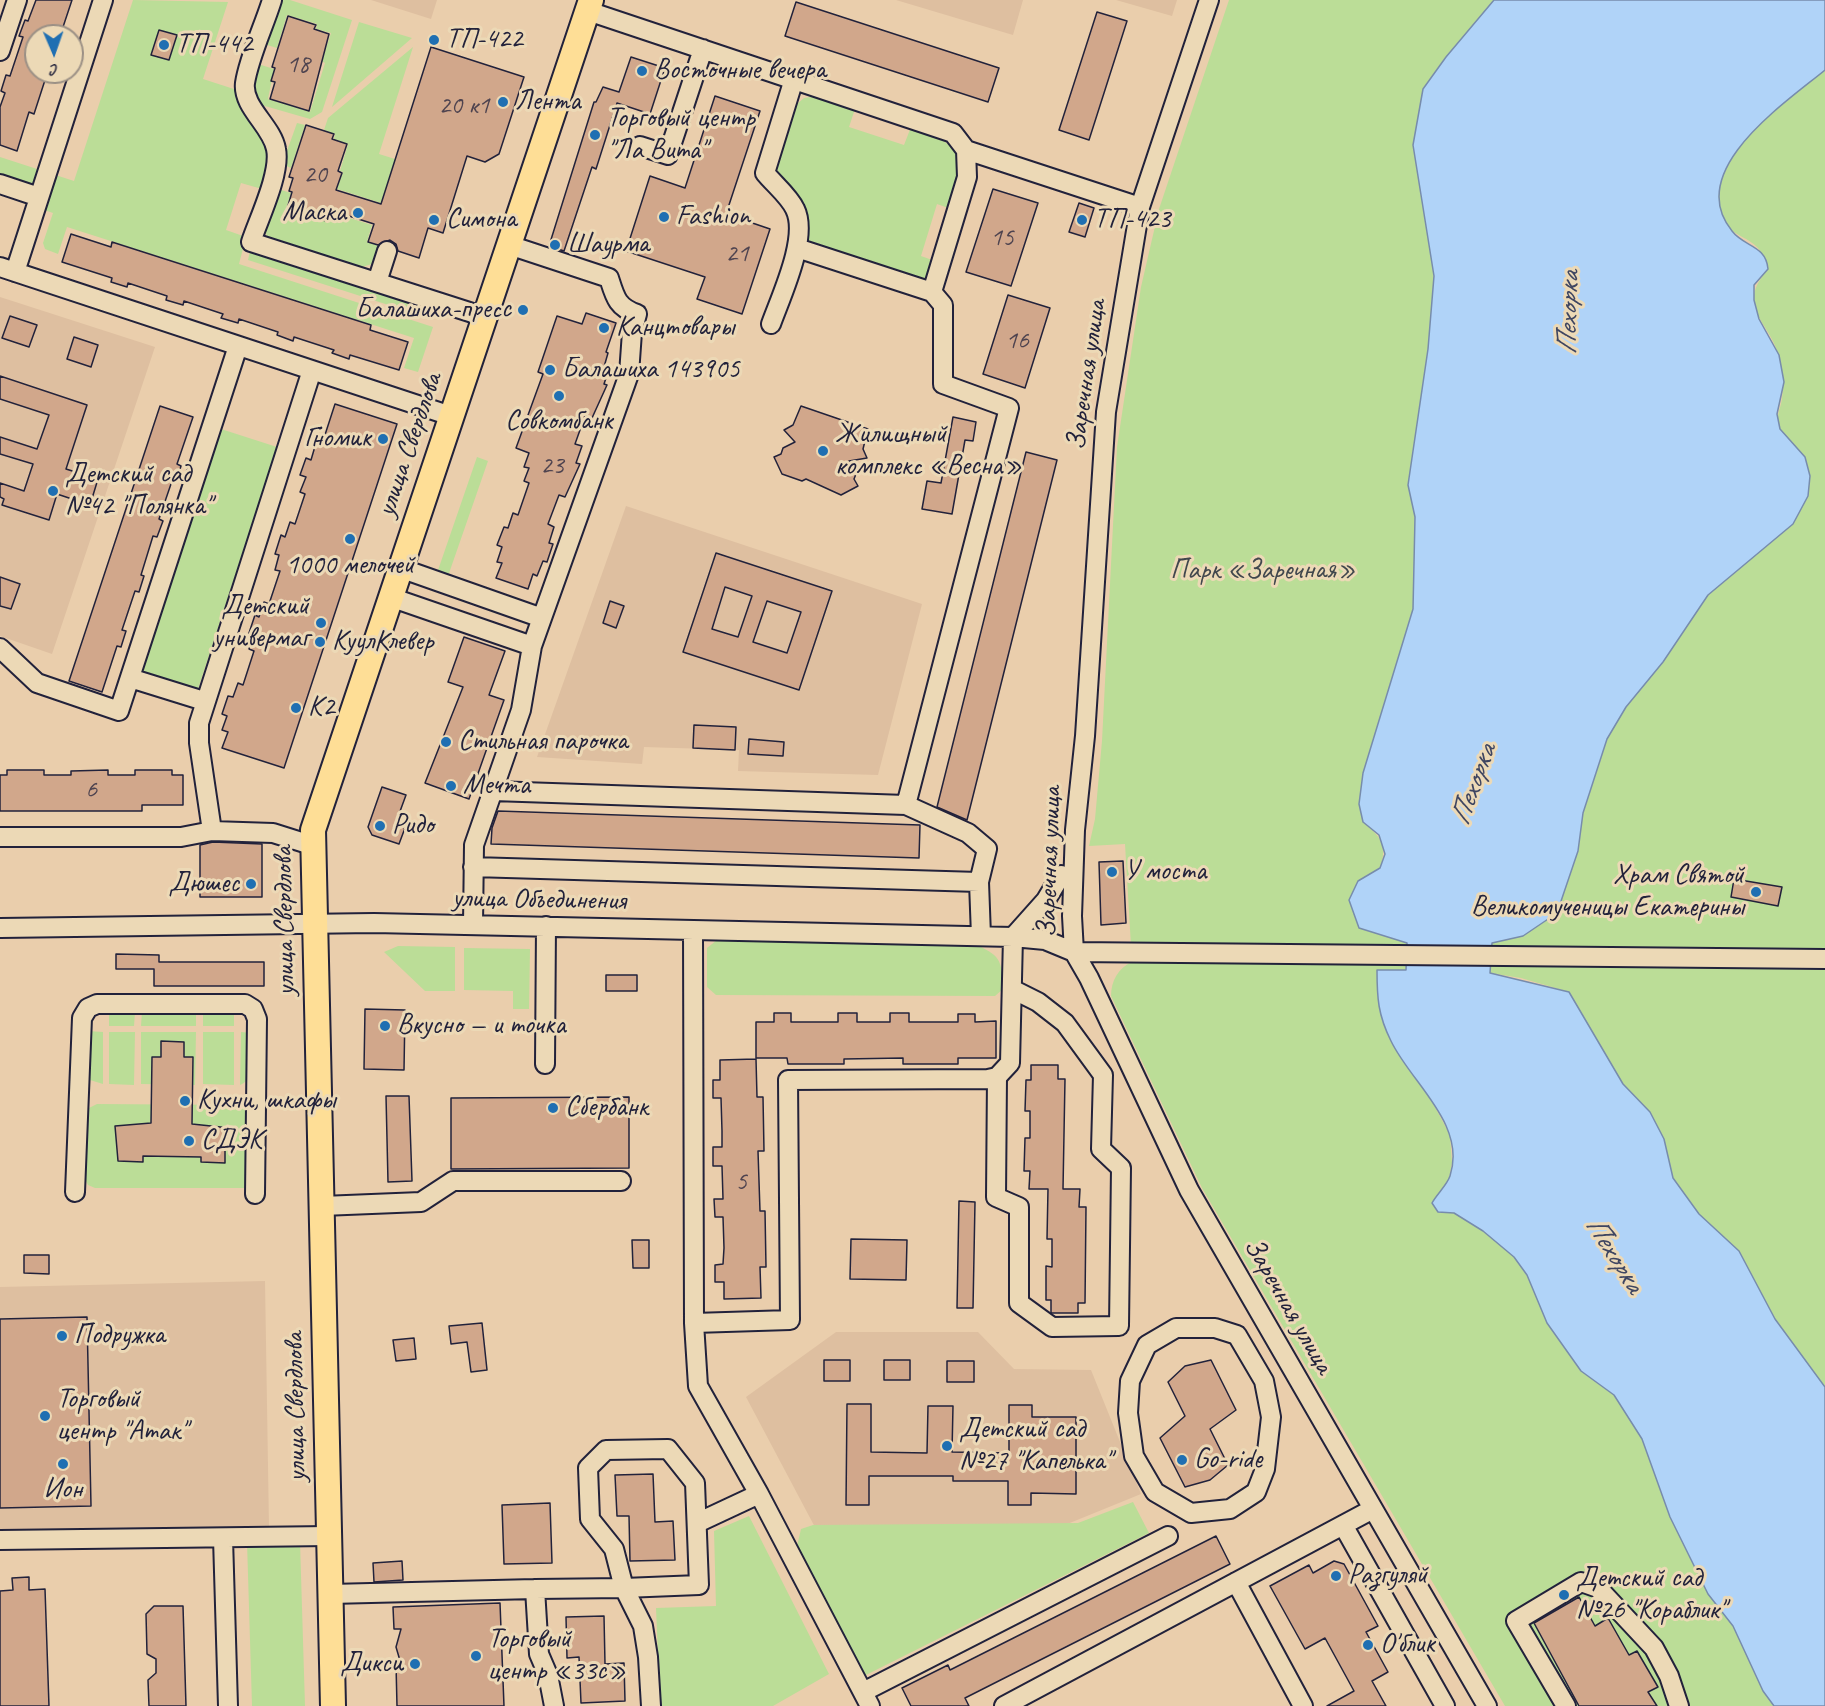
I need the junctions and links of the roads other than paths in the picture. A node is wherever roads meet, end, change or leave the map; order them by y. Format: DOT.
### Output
graph roads {
  1 [pos="17,0"];
  2 [pos="104,0"];
  3 [pos="272,0"];
  4 [pos="1209,0"];
  5 [pos="590,6"];
  6 [pos="703,49"];
  7 [pos="0,51"];
  8 [pos="794,79"];
  9 [pos="640,146"];
  10 [pos="966,150"];
  11 [pos="0,184"];
  12 [pos="39,197"];
  13 [pos="1140,207"];
  14 [pos="509,245"];
  15 [pos="797,248"];
  16 [pos="387,251"];
  17 [pos="7,269"];
  18 [pos="377,282"];
  19 [pos="932,292"];
  20 [pos="485,317"];
  21 [pos="771,324"];
  22 [pos="238,346"];
  23 [pos="312,370"];
  24 [pos="451,416"];
  25 [pos="400,568"];
  26 [pos="390,597"];
  27 [pos="543,618"];
  28 [pos="532,646"];
  29 [pos="0,648"];
  30 [pos="130,678"];
  31 [pos="204,701"];
  32 [pos="493,791"];
  33 [pos="906,806"];
  34 [pos="212,831"];
  35 [pos="0,837"];
  36 [pos="311,845"];
  37 [pos="473,867"];
  38 [pos="1061,875"];
  39 [pos="980,882"];
  40 [pos="315,924"];
  41 [pos="473,925"];
  42 [pos="546,926"];
  43 [pos="0,928"];
  44 [pos="693,930"];
  45 [pos="981,936"];
  46 [pos="1013,936"];
  47 [pos="1074,952"];
  48 [pos="1825,959"];
  49 [pos="1012,989"];
  50 [pos="545,1064"];
  51 [pos="997,1077"];
  52 [pos="621,1181"];
  53 [pos="75,1192"];
  54 [pos="255,1194"];
  55 [pos="322,1206"];
  56 [pos="1265,1320"];
  57 [pos="694,1323"];
  58 [pos="1237,1335"];
  59 [pos="759,1494"];
  60 [pos="1373,1509"];
  61 [pos="697,1523"];
  62 [pos="1343,1525"];
  63 [pos="329,1536"];
  64 [pos="1168,1536"];
  65 [pos="223,1538"];
  66 [pos="0,1540"];
  67 [pos="1236,1582"];
  68 [pos="624,1587"];
  69 [pos="535,1590"];
  70 [pos="330,1594"];
  71 [pos="866,1699"];
  72 [pos="228,1706"];
  73 [pos="333,1706"];
  74 [pos="554,1706"];
  75 [pos="651,1706"];
  76 [pos="1004,1706"];
  77 [pos="1304,1706"];
  78 [pos="1445,1706"];
  79 [pos="1487,1706"];
  80 [pos="1566,1706"];
  81 [pos="1679,1706"];
  1 -- 7 [label="street"];
  2 -- 12 [label="street"];
  3 -- 18 [label="street"];
  4 -- 13 [label="street, Заречная улица"];
  5 -- 6 [label="street"];
  5 -- 14 [label="main road, улица Свердлова"];
  6 -- 8 [label="street"];
  6 -- 9 [label="street"];
  8 -- 10 [label="street"];
  8 -- 15 [label="street"];
  10 -- 13 [label="street"];
  10 -- 19 [label="street"];
  11 -- 12 [label="street"];
  12 -- 17 [label="street"];
  13 -- 47 [label="street, Заречная улица"];
  14 -- 20 [label="main road, улица Свердлова"];
  14 -- 27 [label="street"];
  15 -- 19 [label="street"];
  15 -- 21 [label="street"];
  16 -- 18 [label="street"];
  17 -- 22 [label="street"];
  18 -- 20 [label="street"];
  19 -- 33 [label="street"];
  20 -- 24 [label="main road, улица Свердлова"];
  22 -- 23 [label="street"];
  22 -- 30 [label="street"];
  23 -- 24 [label="street"];
  23 -- 31 [label="street"];
  24 -- 25 [label="main road, улица Свердлова"];
  25 -- 26 [label="main road, улица Свердлова"];
  25 -- 27 [label="street"];
  26 -- 28 [label="street"];
  26 -- 36 [label="main road, улица Свердлова"];
  27 -- 28 [label="street"];
  28 -- 32 [label="street"];
  29 -- 30 [label="street"];
  30 -- 31 [label="street"];
  31 -- 34 [label="street"];
  32 -- 33 [label="street"];
  32 -- 37 [label="street"];
  33 -- 39 [label="street"];
  34 -- 35 [label="street"];
  34 -- 36 [label="street"];
  36 -- 40 [label="main road, улица Свердлова"];
  37 -- 39 [label="street"];
  37 -- 41 [label="street"];
  38 -- 46 [label="street"];
  39 -- 45 [label="street"];
  40 -- 41 [label="street, улица Объединения"];
  40 -- 43 [label="street, улица Объединения"];
  40 -- 55 [label="main road, улица Свердлова"];
  41 -- 42 [label="street, улица Объединения"];
  42 -- 44 [label="street, улица Объединения"];
  42 -- 50 [label="street"];
  44 -- 45 [label="street, улица Объединения"];
  44 -- 57 [label="street"];
  45 -- 46 [label="street, улица Объединения"];
  46 -- 47 [label="street, улица Объединения"];
  46 -- 49 [label="street"];
  47 -- 48 [label="street"];
  47 -- 56 [label="street, Заречная улица"];
  49 -- 51 [label="street"];
  49 -- 51 [label="street"];
  51 -- 57 [label="street"];
  52 -- 55 [label="street"];
  53 -- 54 [label="street"];
  55 -- 63 [label="main road, улица Свердлова"];
  56 -- 58 [label="street"];
  56 -- 60 [label="street, Заречная улица"];
  57 -- 59 [label="street"];
  58 -- 58 [label="street"];
  59 -- 61 [label="street"];
  59 -- 71 [label="street"];
  60 -- 62 [label="street"];
  60 -- 79 [label="street, Заречная улица"];
  61 -- 68 [label="street"];
  61 -- 68 [label="street"];
  62 -- 67 [label="street"];
  62 -- 78 [label="street"];
  63 -- 65 [label="street"];
  63 -- 70 [label="main road, улица Свердлова"];
  64 -- 71 [label="street"];
  65 -- 66 [label="street"];
  65 -- 72 [label="street"];
  67 -- 76 [label="street"];
  67 -- 77 [label="street"];
  68 -- 69 [label="street"];
  68 -- 75 [label="street"];
  69 -- 70 [label="street"];
  69 -- 74 [label="street"];
  70 -- 73 [label="main road, улица Свердлова"];
  80 -- 81 [label="street"];
}
